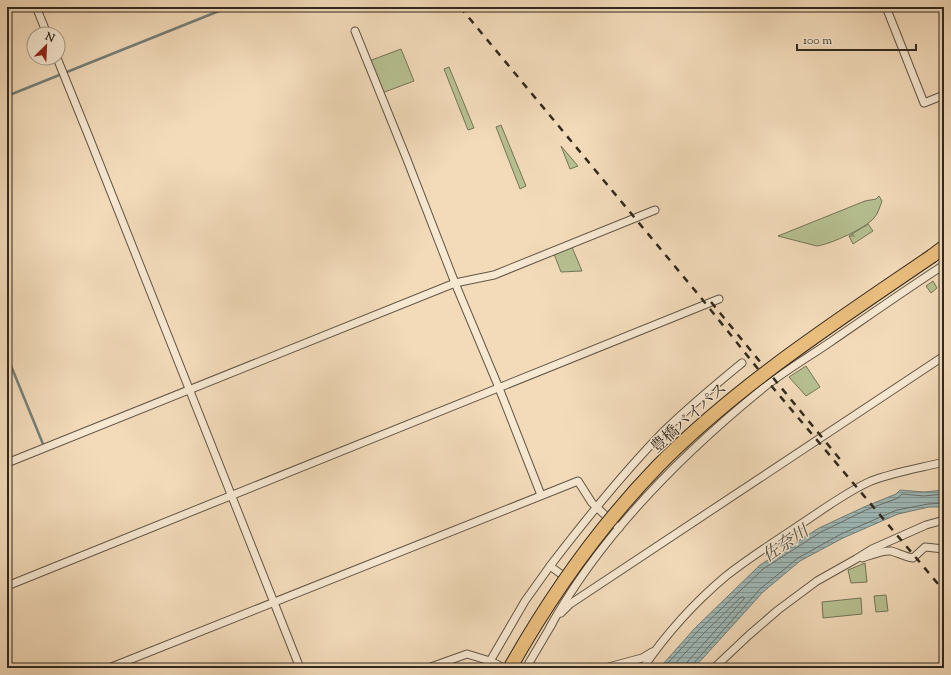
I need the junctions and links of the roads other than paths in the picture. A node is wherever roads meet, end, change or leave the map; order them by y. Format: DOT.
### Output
graph roads {
  1 [pos="886,7"];
  2 [pos="36,9"];
  3 [pos="43,26"];
  4 [pos="355,31"];
  5 [pos="60,66"];
  6 [pos="944,95"];
  7 [pos="656,210"];
  8 [pos="944,247"];
  9 [pos="944,254"];
  10 [pos="944,264"];
  11 [pos="455,283"];
  12 [pos="719,299"];
  13 [pos="944,356"];
  14 [pos="742,363"];
  15 [pos="499,388"];
  16 [pos="189,389"];
  17 [pos="944,462"];
  18 [pos="7,463"];
  19 [pos="541,495"];
  20 [pos="231,497"];
  21 [pos="596,506"];
  22 [pos="944,520"];
  23 [pos="619,528"];
  24 [pos="944,548"];
  25 [pos="856,559"];
  26 [pos="550,566"];
  27 [pos="575,585"];
  28 [pos="7,586"];
  29 [pos="273,602"];
  30 [pos="550,627"];
  31 [pos="654,651"];
  32 [pos="488,664"];
  33 [pos="109,668"];
  34 [pos="300,668"];
  35 [pos="428,668"];
  36 [pos="504,668"];
  37 [pos="510,668"];
  38 [pos="515,668"];
  39 [pos="526,668"];
  40 [pos="605,668"];
  41 [pos="643,668"];
  42 [pos="714,668"];
  1 -- 6 [label="street"];
  2 -- 3 [label="street"];
  4 -- 11 [label="street"];
  5 -- 16 [label="street"];
  7 -- 11 [label="street"];
  8 -- 37 [label="highway, 豊橋バイパス, bridge"];
  9 -- 38 [label="highway, 豊橋バイパス"];
  10 -- 23 [label="street"];
  11 -- 15 [label="street"];
  11 -- 16 [label="street"];
  12 -- 15 [label="street"];
  13 -- 30 [label="street"];
  14 -- 21 [label="street"];
  15 -- 19 [label="street"];
  15 -- 20 [label="street"];
  16 -- 18 [label="street"];
  16 -- 20 [label="street"];
  17 -- 31 [label="street"];
  19 -- 21 [label="street"];
  19 -- 29 [label="street"];
  20 -- 28 [label="street"];
  20 -- 29 [label="street"];
  21 -- 23 [label="street"];
  21 -- 26 [label="street"];
  22 -- 25 [label="street"];
  23 -- 27 [label="street"];
  24 -- 25 [label="street"];
  25 -- 42 [label="street"];
  26 -- 27 [label="street"];
  26 -- 32 [label="street"];
  27 -- 30 [label="street"];
  29 -- 33 [label="street"];
  29 -- 34 [label="street"];
  30 -- 39 [label="street"];
  31 -- 40 [label="street"];
  31 -- 41 [label="street"];
  32 -- 35 [label="street"];
  32 -- 36 [label="street"];
}
